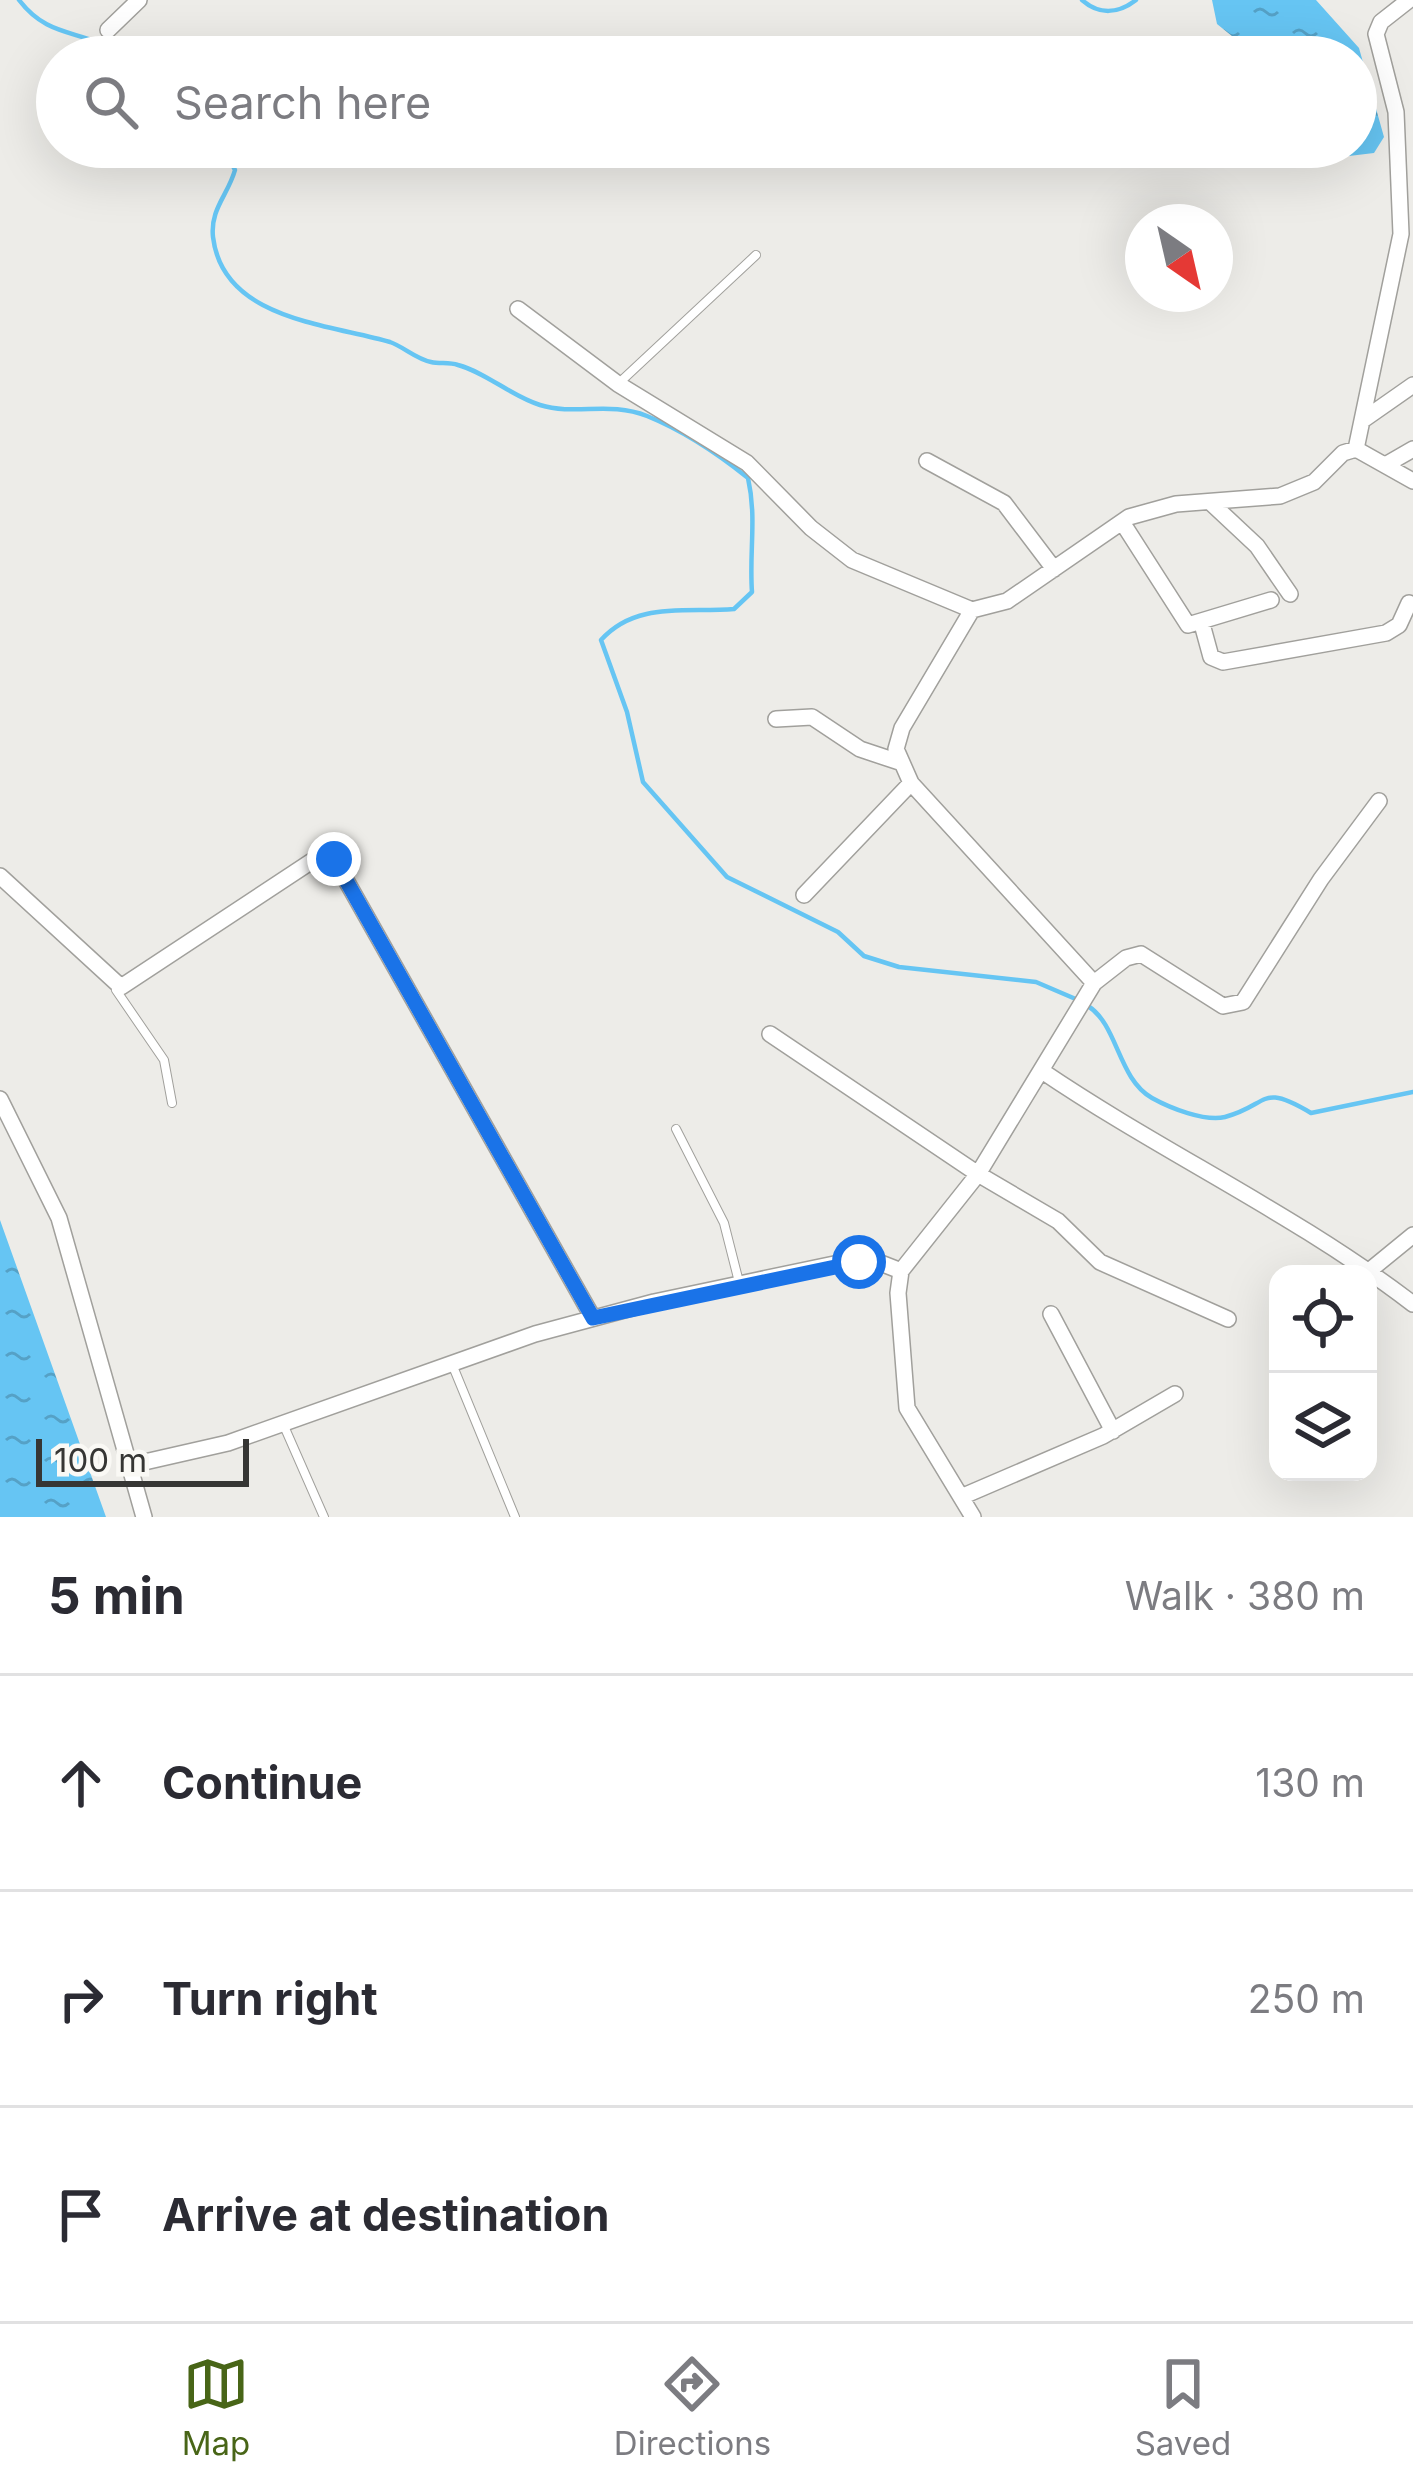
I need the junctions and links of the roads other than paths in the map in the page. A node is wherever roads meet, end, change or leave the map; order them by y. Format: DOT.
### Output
graph roads {
  1 [pos="139,0"];
  2 [pos="1409,0"];
  3 [pos="108,30"];
  4 [pos="1377,36"];
  5 [pos="1377,37"];
  6 [pos="1405,111"];
  7 [pos="756,255"];
  8 [pos="518,309"];
  9 [pos="618,384"];
  10 [pos="1413,385"];
  11 [pos="1363,420"];
  12 [pos="1356,449"];
  13 [pos="1413,449"];
  14 [pos="927,460"];
  15 [pos="1387,464"];
  16 [pos="1413,481"];
  17 [pos="1210,502"];
  18 [pos="1122,522"];
  19 [pos="1054,569"];
  20 [pos="1290,593"];
  21 [pos="1270,600"];
  22 [pos="1412,606"];
  23 [pos="972,610"];
  24 [pos="1202,624"];
  25 [pos="776,719"];
  26 [pos="898,763"];
  27 [pos="910,783"];
  28 [pos="1379,801"];
  29 [pos="0,876"];
  30 [pos="804,895"];
  31 [pos="112,984"];
  32 [pos="1090,989"];
  33 [pos="770,1034"];
  34 [pos="1042,1071"];
  35 [pos="0,1099"];
  36 [pos="172,1103"];
  37 [pos="676,1129"];
  38 [pos="978,1174"];
  39 [pos="1413,1235"];
  40 [pos="1359,1265"];
  41 [pos="1376,1265"];
  42 [pos="902,1271"];
  43 [pos="1377,1277"];
  44 [pos="739,1283"];
  45 [pos="1413,1304"];
  46 [pos="1051,1313"];
  47 [pos="593,1318"];
  48 [pos="1228,1319"];
  49 [pos="452,1364"];
  50 [pos="1175,1394"];
  51 [pos="284,1426"];
  52 [pos="1113,1431"];
  53 [pos="127,1466"];
  54 [pos="961,1496"];
  55 [pos="144,1517"];
  56 [pos="324,1517"];
  57 [pos="515,1517"];
  58 [pos="973,1517"];
  1 -- 3 [label="street"];
  2 -- 4 [label="street"];
  5 -- 6 [label="street"];
  6 -- 11 [label="street"];
  7 -- 9 [label="lane"];
  8 -- 9 [label="street"];
  9 -- 23 [label="street"];
  10 -- 11 [label="street"];
  11 -- 12 [label="street"];
  12 -- 15 [label="street"];
  12 -- 17 [label="street"];
  13 -- 15 [label="street"];
  14 -- 19 [label="street"];
  15 -- 16 [label="street"];
  17 -- 18 [label="street"];
  17 -- 20 [label="street"];
  18 -- 19 [label="street"];
  18 -- 24 [label="street"];
  19 -- 23 [label="street"];
  21 -- 24 [label="street"];
  22 -- 24 [label="street"];
  23 -- 26 [label="street"];
  25 -- 26 [label="street"];
  26 -- 27 [label="street"];
  27 -- 30 [label="street"];
  27 -- 32 [label="street"];
  28 -- 32 [label="street"];
  29 -- 31 [label="street"];
  31 -- 36 [label="lane"];
  31 -- 47 [label="street"];
  32 -- 34 [label="street"];
  33 -- 38 [label="street"];
  34 -- 38 [label="street"];
  34 -- 40 [label="street"];
  35 -- 53 [label="street"];
  37 -- 44 [label="lane"];
  38 -- 42 [label="street"];
  38 -- 48 [label="street"];
  39 -- 41 [label="street"];
  42 -- 44 [label="street"];
  42 -- 54 [label="street"];
  43 -- 45 [label="street"];
  44 -- 47 [label="street"];
  46 -- 52 [label="street"];
  47 -- 49 [label="street"];
  49 -- 51 [label="street"];
  49 -- 57 [label="lane"];
  50 -- 52 [label="street"];
  51 -- 53 [label="street"];
  51 -- 56 [label="lane"];
  52 -- 54 [label="street"];
  53 -- 55 [label="street"];
  54 -- 58 [label="street"];
}
